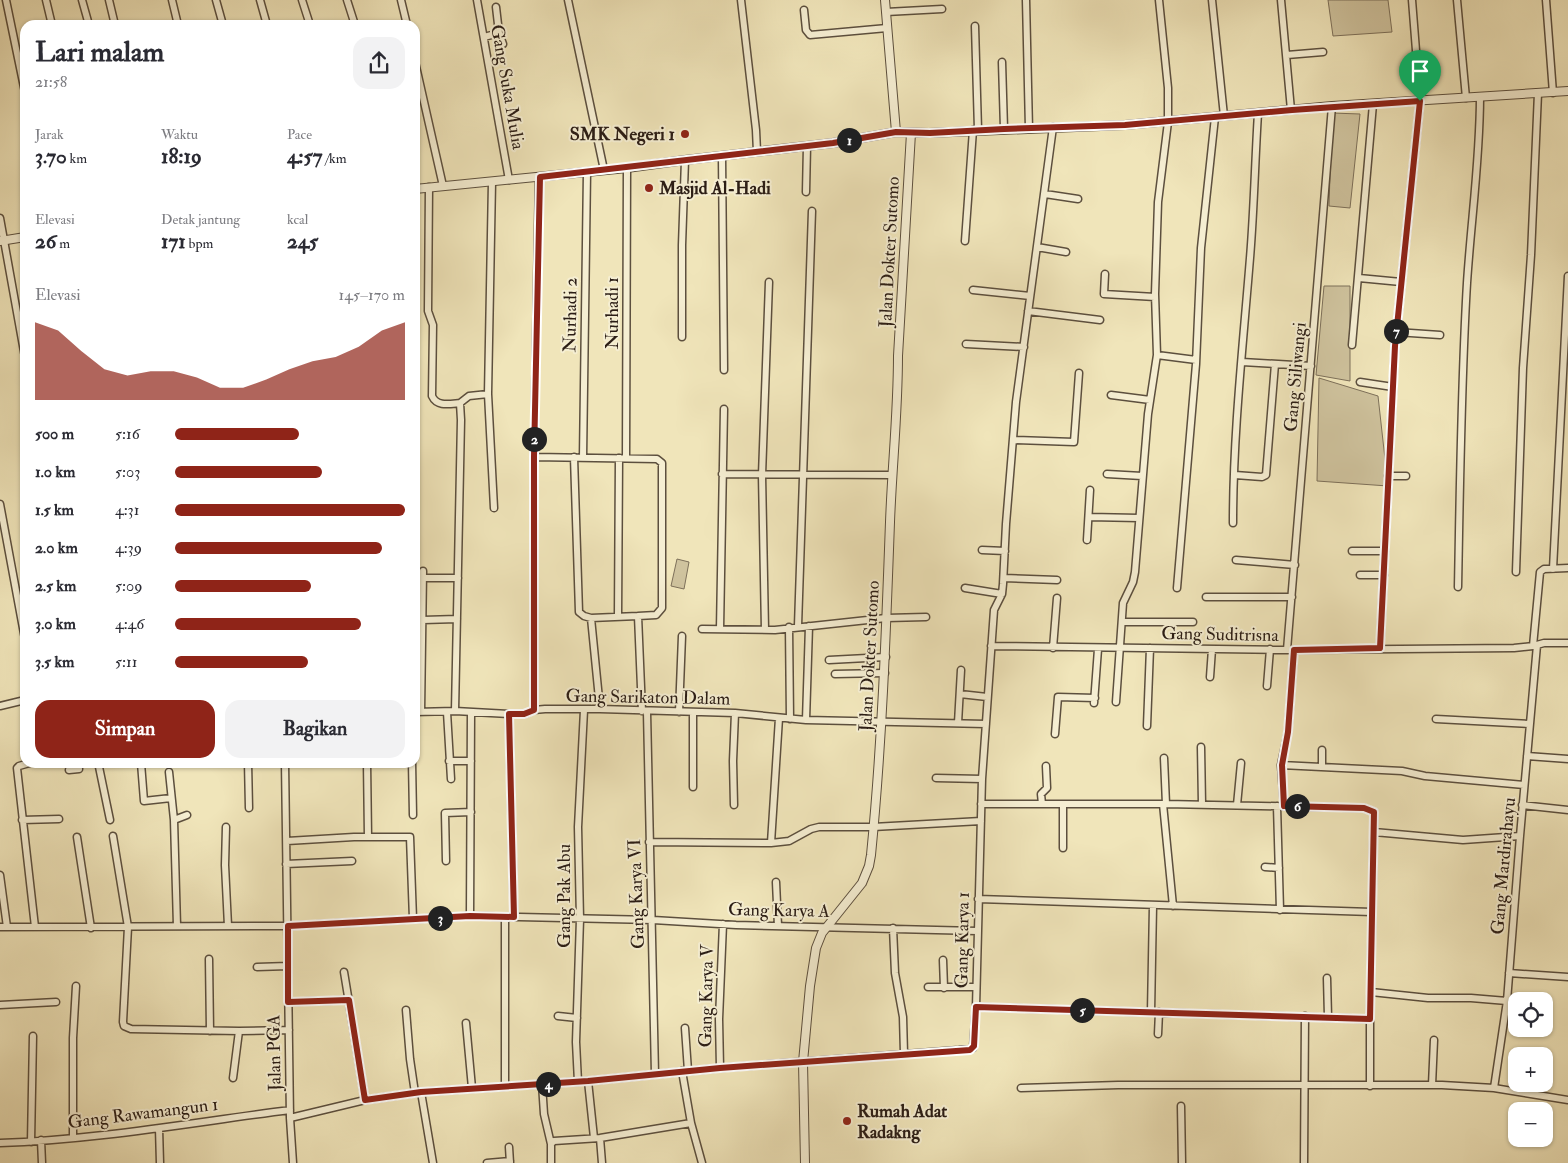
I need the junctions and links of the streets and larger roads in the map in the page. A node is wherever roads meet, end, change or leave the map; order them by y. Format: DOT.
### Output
graph roads {
  1 [pos="6,0"];
  2 [pos="46,0"];
  3 [pos="82,0"];
  4 [pos="108,0"];
  5 [pos="172,0"];
  6 [pos="216,0"];
  7 [pos="260,0"];
  8 [pos="302,0"];
  9 [pos="347,0"];
  10 [pos="401,0"];
  11 [pos="477,0"];
  12 [pos="568,0"];
  13 [pos="741,0"];
  14 [pos="885,0"];
  15 [pos="1026,0"];
  16 [pos="1159,0"];
  17 [pos="1212,0"];
  18 [pos="1281,0"];
  19 [pos="1412,0"];
  20 [pos="1457,0"];
  21 [pos="1546,0"];
  22 [pos="496,7"];
  23 [pos="942,9"];
  24 [pos="804,10"];
  25 [pos="886,12"];
  26 [pos="51,20"];
  27 [pos="88,20"];
  28 [pos="114,20"];
  29 [pos="177,20"];
  30 [pos="222,20"];
  31 [pos="266,20"];
  32 [pos="308,20"];
  33 [pos="353,20"];
  34 [pos="406,20"];
  35 [pos="975,26"];
  36 [pos="888,28"];
  37 [pos="499,32"];
  38 [pos="484,37"];
  39 [pos="503,44"];
  40 [pos="1323,52"];
  41 [pos="1287,55"];
  42 [pos="1002,62"];
  43 [pos="20,68"];
  44 [pos="420,84"];
  45 [pos="1568,92"];
  46 [pos="1538,93"];
  47 [pos="1553,93"];
  48 [pos="1480,97"];
  49 [pos="1466,98"];
  50 [pos="1420,101"];
  51 [pos="1373,104"];
  52 [pos="1332,106"];
  53 [pos="1292,110"];
  54 [pos="1258,113"];
  55 [pos="1224,116"];
  56 [pos="1215,117"];
  57 [pos="1168,122"];
  58 [pos="1054,128"];
  59 [pos="1004,129"];
  60 [pos="1029,129"];
  61 [pos="976,130"];
  62 [pos="896,132"];
  63 [pos="911,133"];
  64 [pos="807,146"];
  65 [pos="757,152"];
  66 [pos="722,156"];
  67 [pos="685,160"];
  68 [pos="627,168"];
  69 [pos="604,170"];
  70 [pos="587,172"];
  71 [pos="540,177"];
  72 [pos="509,180"];
  73 [pos="492,182"];
  74 [pos="443,186"];
  75 [pos="429,188"];
  76 [pos="420,189"];
  77 [pos="806,192"];
  78 [pos="1044,194"];
  79 [pos="1078,199"];
  80 [pos="812,211"];
  81 [pos="0,218"];
  82 [pos="20,238"];
  83 [pos="2,240"];
  84 [pos="966,241"];
  85 [pos="1037,247"];
  86 [pos="1066,252"];
  87 [pos="1105,274"];
  88 [pos="1568,276"];
  89 [pos="1358,278"];
  90 [pos="768,282"];
  91 [pos="1401,282"];
  92 [pos="973,290"];
  93 [pos="1030,296"];
  94 [pos="1155,297"];
  95 [pos="1028,311"];
  96 [pos="1567,312"];
  97 [pos="1100,320"];
  98 [pos="20,332"];
  99 [pos="1396,332"];
  100 [pos="1440,335"];
  101 [pos="682,337"];
  102 [pos="966,344"];
  103 [pos="1352,345"];
  104 [pos="1024,347"];
  105 [pos="1157,356"];
  106 [pos="1196,360"];
  107 [pos="1242,362"];
  108 [pos="1274,364"];
  109 [pos="1312,366"];
  110 [pos="724,370"];
  111 [pos="1079,372"];
  112 [pos="1360,382"];
  113 [pos="1393,387"];
  114 [pos="488,394"];
  115 [pos="1111,395"];
  116 [pos="1150,400"];
  117 [pos="460,403"];
  118 [pos="724,409"];
  119 [pos="1013,440"];
  120 [pos="534,457"];
  121 [pos="574,457"];
  122 [pos="583,458"];
  123 [pos="622,458"];
  124 [pos="722,474"];
  125 [pos="1107,474"];
  126 [pos="762,475"];
  127 [pos="804,475"];
  128 [pos="892,475"];
  129 [pos="1235,475"];
  130 [pos="1142,476"];
  131 [pos="1388,476"];
  132 [pos="1406,476"];
  133 [pos="1090,490"];
  134 [pos="0,504"];
  135 [pos="494,508"];
  136 [pos="1089,517"];
  137 [pos="1140,518"];
  138 [pos="1233,523"];
  139 [pos="1087,540"];
  140 [pos="982,550"];
  141 [pos="1005,550"];
  142 [pos="1352,551"];
  143 [pos="1385,552"];
  144 [pos="1236,560"];
  145 [pos="1295,565"];
  146 [pos="1568,568"];
  147 [pos="1553,569"];
  148 [pos="1516,572"];
  149 [pos="1360,575"];
  150 [pos="1384,575"];
  151 [pos="458,578"];
  152 [pos="1004,578"];
  153 [pos="1057,580"];
  154 [pos="1458,587"];
  155 [pos="965,588"];
  156 [pos="1177,588"];
  157 [pos="1002,594"];
  158 [pos="1206,597"];
  159 [pos="1292,597"];
  160 [pos="1057,598"];
  161 [pos="20,612"];
  162 [pos="618,616"];
  163 [pos="638,616"];
  164 [pos="926,617"];
  165 [pos="590,618"];
  166 [pos="886,618"];
  167 [pos="457,619"];
  168 [pos="423,620"];
  169 [pos="1122,622"];
  170 [pos="1193,622"];
  171 [pos="798,626"];
  172 [pos="809,626"];
  173 [pos="790,627"];
  174 [pos="702,629"];
  175 [pos="720,629"];
  176 [pos="764,630"];
  177 [pos="682,636"];
  178 [pos="1568,643"];
  179 [pos="991,646"];
  180 [pos="1535,646"];
  181 [pos="1053,648"];
  182 [pos="1098,648"];
  183 [pos="1120,648"];
  184 [pos="1150,648"];
  185 [pos="1380,648"];
  186 [pos="1212,649"];
  187 [pos="1270,649"];
  188 [pos="1291,650"];
  189 [pos="886,657"];
  190 [pos="829,660"];
  191 [pos="961,670"];
  192 [pos="885,673"];
  193 [pos="835,674"];
  194 [pos="420,675"];
  195 [pos="1210,678"];
  196 [pos="1267,686"];
  197 [pos="960,694"];
  198 [pos="987,697"];
  199 [pos="20,701"];
  200 [pos="1116,702"];
  201 [pos="0,706"];
  202 [pos="600,709"];
  203 [pos="534,710"];
  204 [pos="584,710"];
  205 [pos="420,712"];
  206 [pos="448,712"];
  207 [pos="455,712"];
  208 [pos="644,712"];
  209 [pos="680,712"];
  210 [pos="693,712"];
  211 [pos="470,713"];
  212 [pos="509,714"];
  213 [pos="735,714"];
  214 [pos="779,718"];
  215 [pos="790,719"];
  216 [pos="1436,719"];
  217 [pos="806,720"];
  218 [pos="880,721"];
  219 [pos="958,723"];
  220 [pos="986,724"];
  221 [pos="1529,724"];
  222 [pos="1147,726"];
  223 [pos="1055,734"];
  224 [pos="1201,747"];
  225 [pos="1322,750"];
  226 [pos="1527,756"];
  227 [pos="1164,758"];
  228 [pos="1568,759"];
  229 [pos="449,761"];
  230 [pos="471,761"];
  231 [pos="1241,763"];
  232 [pos="1282,765"];
  233 [pos="20,766"];
  234 [pos="1046,766"];
  235 [pos="1322,767"];
  236 [pos="79,768"];
  237 [pos="99,768"];
  238 [pos="141,768"];
  239 [pos="248,768"];
  240 [pos="285,768"];
  241 [pos="367,768"];
  242 [pos="412,768"];
  243 [pos="69,770"];
  244 [pos="169,772"];
  245 [pos="936,778"];
  246 [pos="450,779"];
  247 [pos="982,780"];
  248 [pos="1524,785"];
  249 [pos="693,787"];
  250 [pos="172,798"];
  251 [pos="981,804"];
  252 [pos="1042,804"];
  253 [pos="1063,804"];
  254 [pos="1165,804"];
  255 [pos="1202,804"];
  256 [pos="734,805"];
  257 [pos="1238,805"];
  258 [pos="1522,805"];
  259 [pos="1280,806"];
  260 [pos="249,808"];
  261 [pos="1568,810"];
  262 [pos="471,812"];
  263 [pos="187,815"];
  264 [pos="412,815"];
  265 [pos="59,819"];
  266 [pos="22,820"];
  267 [pos="110,820"];
  268 [pos="174,820"];
  269 [pos="981,821"];
  270 [pos="226,827"];
  271 [pos="873,827"];
  272 [pos="1374,832"];
  273 [pos="113,836"];
  274 [pos="1520,836"];
  275 [pos="77,837"];
  276 [pos="368,837"];
  277 [pos="287,841"];
  278 [pos="649,842"];
  279 [pos="772,844"];
  280 [pos="1063,848"];
  281 [pos="352,861"];
  282 [pos="446,861"];
  283 [pos="286,864"];
  284 [pos="1265,868"];
  285 [pos="1279,868"];
  286 [pos="0,875"];
  287 [pos="776,882"];
  288 [pos="978,899"];
  289 [pos="1153,906"];
  290 [pos="1173,906"];
  291 [pos="1280,910"];
  292 [pos="1372,912"];
  293 [pos="470,916"];
  294 [pos="505,917"];
  295 [pos="514,917"];
  296 [pos="413,919"];
  297 [pos="580,919"];
  298 [pos="653,920"];
  299 [pos="723,924"];
  300 [pos="177,926"];
  301 [pos="228,926"];
  302 [pos="288,926"];
  303 [pos="778,926"];
  304 [pos="828,926"];
  305 [pos="3,927"];
  306 [pos="35,927"];
  307 [pos="128,927"];
  308 [pos="91,928"];
  309 [pos="893,928"];
  310 [pos="977,931"];
  311 [pos="209,959"];
  312 [pos="943,960"];
  313 [pos="257,966"];
  314 [pos="288,966"];
  315 [pos="344,972"];
  316 [pos="1509,972"];
  317 [pos="1568,977"];
  318 [pos="1327,978"];
  319 [pos="76,986"];
  320 [pos="928,987"];
  321 [pos="976,987"];
  322 [pos="944,988"];
  323 [pos="1371,992"];
  324 [pos="1508,992"];
  325 [pos="349,1000"];
  326 [pos="1508,1001"];
  327 [pos="56,1002"];
  328 [pos="288,1002"];
  329 [pos="0,1005"];
  330 [pos="976,1007"];
  331 [pos="406,1010"];
  332 [pos="1151,1012"];
  333 [pos="1159,1012"];
  334 [pos="558,1016"];
  335 [pos="1306,1016"];
  336 [pos="1328,1017"];
  337 [pos="577,1018"];
  338 [pos="1370,1019"];
  339 [pos="466,1023"];
  340 [pos="685,1028"];
  341 [pos="289,1030"];
  342 [pos="210,1031"];
  343 [pos="239,1031"];
  344 [pos="1158,1034"];
  345 [pos="33,1036"];
  346 [pos="1434,1040"];
  347 [pos="904,1054"];
  348 [pos="803,1062"];
  349 [pos="720,1068"];
  350 [pos="685,1071"];
  351 [pos="655,1074"];
  352 [pos="233,1078"];
  353 [pos="588,1081"];
  354 [pos="578,1082"];
  355 [pos="542,1084"];
  356 [pos="1432,1085"];
  357 [pos="505,1086"];
  358 [pos="1304,1086"];
  359 [pos="1370,1086"];
  360 [pos="472,1088"];
  361 [pos="1021,1088"];
  362 [pos="1494,1088"];
  363 [pos="418,1092"];
  364 [pos="365,1100"];
  365 [pos="1568,1100"];
  366 [pos="1181,1106"];
  367 [pos="290,1114"];
  368 [pos="692,1123"];
  369 [pos="159,1128"];
  370 [pos="73,1137"];
  371 [pos="597,1138"];
  372 [pos="41,1140"];
  373 [pos="0,1142"];
  374 [pos="31,1142"];
  375 [pos="551,1144"];
  376 [pos="509,1147"];
  377 [pos="510,1162"];
  378 [pos="42,1163"];
  379 [pos="160,1163"];
  380 [pos="293,1163"];
  381 [pos="434,1163"];
  382 [pos="487,1163"];
  383 [pos="552,1163"];
  384 [pos="602,1163"];
  385 [pos="702,1163"];
  386 [pos="805,1163"];
  387 [pos="1182,1163"];
  388 [pos="1304,1163"];
  1 -- 43 [label="street"];
  2 -- 26 [label="street"];
  3 -- 27 [label="street"];
  4 -- 28 [label="street"];
  5 -- 29 [label="street"];
  6 -- 30 [label="street"];
  7 -- 31 [label="street"];
  8 -- 32 [label="street"];
  9 -- 33 [label="street"];
  10 -- 34 [label="street"];
  11 -- 38 [label="street, Gang Suka Mulia"];
  12 -- 69 [label="street"];
  13 -- 65 [label="street"];
  14 -- 25 [label="street"];
  15 -- 60 [label="street"];
  16 -- 57 [label="street"];
  17 -- 55 [label="street"];
  18 -- 41 [label="street"];
  19 -- 50 [label="street"];
  20 -- 49 [label="street"];
  21 -- 47 [label="street"];
  22 -- 37 [label="street"];
  23 -- 25 [label="street"];
  24 -- 36 [label="street"];
  25 -- 36 [label="street"];
  35 -- 61 [label="street"];
  36 -- 62 [label="street"];
  37 -- 38 [label="street"];
  37 -- 39 [label="street"];
  38 -- 72 [label="street, Gang Suka Mulia"];
  40 -- 41 [label="street"];
  41 -- 53 [label="street"];
  42 -- 59 [label="street"];
  44 -- 74 [label="street"];
  45 -- 47 [label="street"];
  46 -- 47 [label="street"];
  46 -- 48 [label="street"];
  46 -- 148 [label="street"];
  48 -- 49 [label="street"];
  48 -- 154 [label="street"];
  49 -- 50 [label="street"];
  50 -- 51 [label="street"];
  50 -- 91 [label="street"];
  51 -- 52 [label="street"];
  51 -- 89 [label="street"];
  52 -- 53 [label="street"];
  52 -- 109 [label="street, Gang Siliwangi"];
  53 -- 54 [label="street"];
  54 -- 55 [label="street"];
  54 -- 107 [label="street"];
  55 -- 56 [label="street"];
  56 -- 57 [label="street"];
  56 -- 106 [label="street"];
  57 -- 58 [label="street"];
  57 -- 94 [label="street"];
  58 -- 60 [label="street"];
  58 -- 78 [label="street, Gang Karya 1"];
  59 -- 60 [label="street"];
  59 -- 61 [label="street"];
  61 -- 63 [label="street"];
  61 -- 84 [label="street"];
  62 -- 63 [label="street"];
  62 -- 64 [label="street"];
  63 -- 128 [label="street, Jalan Dokter Sutomo"];
  64 -- 65 [label="street"];
  64 -- 77 [label="street"];
  65 -- 66 [label="street"];
  66 -- 67 [label="street"];
  66 -- 110 [label="street"];
  67 -- 68 [label="street"];
  67 -- 101 [label="street"];
  68 -- 69 [label="street"];
  68 -- 123 [label="street, Nurhadi 1"];
  69 -- 70 [label="street"];
  70 -- 71 [label="street"];
  70 -- 122 [label="street, Nurhadi 2"];
  71 -- 72 [label="street"];
  71 -- 120 [label="street"];
  72 -- 73 [label="street"];
  73 -- 74 [label="street"];
  73 -- 114 [label="street"];
  74 -- 75 [label="street"];
  75 -- 76 [label="street"];
  75 -- 117 [label="street"];
  78 -- 79 [label="street"];
  78 -- 85 [label="street, Gang Karya 1"];
  80 -- 127 [label="street"];
  81 -- 83 [label="street"];
  82 -- 83 [label="street"];
  83 -- 98 [label="street"];
  85 -- 86 [label="street"];
  85 -- 93 [label="street, Gang Karya 1"];
  87 -- 94 [label="street"];
  88 -- 96 [label="street"];
  89 -- 91 [label="street"];
  89 -- 103 [label="street"];
  90 -- 126 [label="street"];
  91 -- 99 [label="street"];
  92 -- 93 [label="street"];
  93 -- 95 [label="street, Gang Karya 1"];
  94 -- 105 [label="street"];
  95 -- 97 [label="street"];
  95 -- 104 [label="street, Gang Karya 1"];
  96 -- 147 [label="street"];
  99 -- 100 [label="street"];
  99 -- 113 [label="street"];
  102 -- 104 [label="street"];
  104 -- 119 [label="street, Gang Karya 1"];
  105 -- 106 [label="street"];
  105 -- 116 [label="street"];
  106 -- 156 [label="street"];
  107 -- 108 [label="street"];
  107 -- 129 [label="street"];
  108 -- 109 [label="street"];
  108 -- 129 [label="street"];
  109 -- 145 [label="street, Gang Siliwangi"];
  111 -- 119 [label="street"];
  112 -- 113 [label="street"];
  113 -- 131 [label="street"];
  114 -- 117 [label="street"];
  114 -- 135 [label="street"];
  115 -- 116 [label="street"];
  116 -- 130 [label="street"];
  117 -- 151 [label="street"];
  118 -- 124 [label="street"];
  119 -- 141 [label="street, Gang Karya 1"];
  120 -- 121 [label="street"];
  120 -- 203 [label="street"];
  121 -- 122 [label="street"];
  121 -- 165 [label="street"];
  122 -- 123 [label="street"];
  123 -- 162 [label="street, Nurhadi 1"];
  123 -- 163 [label="street"];
  124 -- 126 [label="street"];
  124 -- 175 [label="street"];
  125 -- 130 [label="street"];
  126 -- 127 [label="street"];
  126 -- 176 [label="street"];
  127 -- 128 [label="street"];
  127 -- 171 [label="street"];
  128 -- 166 [label="street, Jalan Dokter Sutomo"];
  129 -- 138 [label="street"];
  130 -- 137 [label="street"];
  131 -- 132 [label="street"];
  131 -- 143 [label="street"];
  133 -- 136 [label="street"];
  134 -- 161 [label="street"];
  136 -- 137 [label="street"];
  136 -- 139 [label="street"];
  137 -- 169 [label="street"];
  140 -- 141 [label="street"];
  141 -- 152 [label="street, Gang Karya 1"];
  142 -- 143 [label="street"];
  143 -- 150 [label="street"];
  144 -- 145 [label="street"];
  145 -- 159 [label="street, Gang Siliwangi"];
  146 -- 147 [label="street"];
  147 -- 180 [label="street, Gang Mardirahayu"];
  149 -- 150 [label="street"];
  150 -- 185 [label="street"];
  151 -- 167 [label="street"];
  151 -- 168 [label="street"];
  152 -- 153 [label="street"];
  152 -- 157 [label="street, Gang Karya 1"];
  155 -- 157 [label="street"];
  157 -- 179 [label="street, Gang Karya 1"];
  158 -- 159 [label="street"];
  159 -- 188 [label="street, Gang Siliwangi"];
  160 -- 181 [label="street"];
  162 -- 163 [label="street"];
  162 -- 165 [label="street"];
  163 -- 208 [label="street, Gang Karya VI"];
  164 -- 166 [label="street"];
  165 -- 202 [label="street"];
  166 -- 172 [label="street"];
  166 -- 189 [label="street, Jalan Dokter Sutomo"];
  167 -- 168 [label="street"];
  167 -- 207 [label="street"];
  168 -- 194 [label="street"];
  169 -- 170 [label="street"];
  169 -- 183 [label="street"];
  171 -- 172 [label="street"];
  171 -- 173 [label="street"];
  172 -- 217 [label="street"];
  173 -- 176 [label="street"];
  173 -- 215 [label="street"];
  174 -- 175 [label="street"];
  175 -- 176 [label="street"];
  177 -- 209 [label="street"];
  178 -- 180 [label="street, Gang Suditrisna"];
  179 -- 181 [label="street, Gang Suditrisna"];
  179 -- 198 [label="street, Gang Karya 1"];
  180 -- 185 [label="street, Gang Suditrisna"];
  180 -- 221 [label="street, Gang Mardirahayu"];
  181 -- 182 [label="street, Gang Suditrisna"];
  182 -- 183 [label="street, Gang Suditrisna"];
  182 -- 223 [label="street"];
  183 -- 184 [label="street, Gang Suditrisna"];
  183 -- 200 [label="street"];
  184 -- 186 [label="street, Gang Suditrisna"];
  184 -- 222 [label="street"];
  185 -- 188 [label="street, Gang Suditrisna"];
  186 -- 187 [label="street, Gang Suditrisna"];
  186 -- 195 [label="street"];
  187 -- 188 [label="street, Gang Suditrisna"];
  187 -- 196 [label="street"];
  188 -- 232 [label="street, Gang Siliwangi"];
  189 -- 190 [label="street"];
  189 -- 192 [label="street, Jalan Dokter Sutomo"];
  191 -- 197 [label="street"];
  192 -- 193 [label="street"];
  192 -- 218 [label="street, Jalan Dokter Sutomo"];
  197 -- 198 [label="street"];
  197 -- 219 [label="street"];
  198 -- 220 [label="street, Gang Karya 1"];
  199 -- 201 [label="street"];
  202 -- 204 [label="street, Gang Sarikaton Dalam"];
  202 -- 208 [label="street, Gang Sarikaton Dalam"];
  203 -- 204 [label="street, Gang Sarikaton Dalam"];
  203 -- 212 [label="street, Gang Sarikaton Dalam"];
  204 -- 297 [label="street, Gang Pak Abu"];
  205 -- 206 [label="street, Gang Sarikaton Dalam"];
  206 -- 207 [label="street, Gang Sarikaton Dalam"];
  206 -- 229 [label="street"];
  207 -- 211 [label="street, Gang Sarikaton Dalam"];
  208 -- 209 [label="street, Gang Sarikaton Dalam"];
  208 -- 278 [label="street, Gang Karya VI"];
  209 -- 210 [label="street, Gang Sarikaton Dalam"];
  210 -- 213 [label="street, Gang Sarikaton Dalam"];
  210 -- 249 [label="street"];
  211 -- 212 [label="street, Gang Sarikaton Dalam"];
  211 -- 230 [label="street"];
  212 -- 295 [label="street"];
  213 -- 214 [label="street, Gang Sarikaton Dalam"];
  213 -- 256 [label="street"];
  214 -- 215 [label="street, Gang Sarikaton Dalam"];
  214 -- 279 [label="street"];
  215 -- 217 [label="street, Gang Sarikaton Dalam"];
  216 -- 221 [label="street"];
  217 -- 218 [label="street, Gang Sarikaton Dalam"];
  218 -- 219 [label="street, Gang Sarikaton Dalam"];
  218 -- 271 [label="street, Jalan Dokter Sutomo"];
  219 -- 220 [label="street, Gang Sarikaton Dalam"];
  220 -- 247 [label="street, Gang Karya 1"];
  221 -- 226 [label="street, Gang Mardirahayu"];
  224 -- 255 [label="street"];
  225 -- 235 [label="street"];
  226 -- 228 [label="street"];
  226 -- 248 [label="street, Gang Mardirahayu"];
  227 -- 254 [label="street"];
  229 -- 230 [label="street"];
  229 -- 246 [label="street"];
  230 -- 262 [label="street"];
  231 -- 257 [label="street"];
  232 -- 235 [label="street"];
  232 -- 259 [label="street, Gang Siliwangi"];
  233 -- 266 [label="street"];
  234 -- 252 [label="street"];
  235 -- 248 [label="street"];
  236 -- 243 [label="street"];
  237 -- 267 [label="street"];
  238 -- 250 [label="street"];
  239 -- 260 [label="street"];
  240 -- 277 [label="street, Jalan PGA"];
  241 -- 276 [label="street"];
  242 -- 264 [label="street"];
  244 -- 250 [label="street"];
  245 -- 247 [label="street"];
  247 -- 251 [label="street, Gang Karya 1"];
  248 -- 258 [label="street, Gang Mardirahayu"];
  250 -- 268 [label="street"];
  251 -- 252 [label="street"];
  251 -- 269 [label="street, Gang Karya 1"];
  252 -- 253 [label="street"];
  253 -- 254 [label="street"];
  253 -- 280 [label="street"];
  254 -- 255 [label="street"];
  254 -- 290 [label="street"];
  255 -- 257 [label="street"];
  257 -- 259 [label="street"];
  258 -- 261 [label="street"];
  258 -- 274 [label="street, Gang Mardirahayu"];
  259 -- 272 [label="street"];
  259 -- 285 [label="street, Gang Siliwangi"];
  262 -- 282 [label="street"];
  262 -- 293 [label="street"];
  263 -- 268 [label="street"];
  265 -- 266 [label="street"];
  266 -- 306 [label="street"];
  268 -- 300 [label="street"];
  269 -- 271 [label="street"];
  269 -- 288 [label="street, Gang Karya 1"];
  270 -- 301 [label="street"];
  271 -- 279 [label="street"];
  271 -- 304 [label="street, Jalan Dokter Sutomo"];
  272 -- 274 [label="street"];
  272 -- 292 [label="street"];
  273 -- 307 [label="street"];
  274 -- 316 [label="street, Gang Mardirahayu"];
  275 -- 308 [label="street"];
  276 -- 277 [label="street"];
  276 -- 296 [label="street"];
  277 -- 283 [label="street, Jalan PGA"];
  278 -- 279 [label="street"];
  278 -- 298 [label="street, Gang Karya VI"];
  281 -- 283 [label="street"];
  283 -- 302 [label="street, Jalan PGA"];
  284 -- 285 [label="street"];
  285 -- 291 [label="street, Gang Siliwangi"];
  286 -- 305 [label="street"];
  287 -- 303 [label="street"];
  288 -- 289 [label="street"];
  288 -- 310 [label="street, Gang Karya 1"];
  289 -- 290 [label="street"];
  289 -- 332 [label="street"];
  290 -- 291 [label="street"];
  291 -- 292 [label="street"];
  292 -- 323 [label="street"];
  293 -- 294 [label="street, Gang Karya A"];
  293 -- 296 [label="street, Gang Karya A"];
  294 -- 295 [label="street, Gang Karya A"];
  294 -- 357 [label="street"];
  295 -- 297 [label="street, Gang Karya A"];
  296 -- 302 [label="street, Gang Karya A"];
  297 -- 298 [label="street, Gang Karya A"];
  297 -- 337 [label="street, Gang Pak Abu"];
  298 -- 299 [label="street, Gang Karya A"];
  298 -- 351 [label="street, Gang Karya VI"];
  299 -- 303 [label="street, Gang Karya A"];
  299 -- 349 [label="street, Gang Karya V"];
  300 -- 301 [label="street, Gang Karya A"];
  300 -- 307 [label="street, Gang Karya A"];
  301 -- 302 [label="street, Gang Karya A"];
  302 -- 314 [label="street, Jalan PGA"];
  303 -- 304 [label="street, Gang Karya A"];
  304 -- 309 [label="street, Gang Karya A"];
  304 -- 348 [label="street, Jalan Dokter Sutomo"];
  305 -- 306 [label="street, Gang Karya A"];
  306 -- 308 [label="street, Gang Karya A"];
  307 -- 308 [label="street, Gang Karya A"];
  307 -- 342 [label="street"];
  309 -- 310 [label="street, Gang Karya A"];
  309 -- 347 [label="street"];
  310 -- 321 [label="street, Gang Karya 1"];
  311 -- 342 [label="street"];
  312 -- 322 [label="street"];
  313 -- 314 [label="street"];
  314 -- 328 [label="street, Jalan PGA"];
  315 -- 325 [label="street"];
  316 -- 317 [label="street"];
  316 -- 324 [label="street, Gang Mardirahayu"];
  318 -- 336 [label="street"];
  319 -- 370 [label="street"];
  320 -- 322 [label="street"];
  321 -- 322 [label="street"];
  321 -- 330 [label="street, Gang Karya 1"];
  323 -- 326 [label="street"];
  323 -- 338 [label="street"];
  325 -- 328 [label="street"];
  325 -- 364 [label="street"];
  326 -- 362 [label="street, Gang Mardirahayu"];
  327 -- 329 [label="street"];
  328 -- 341 [label="street, Jalan PGA"];
  330 -- 332 [label="street"];
  330 -- 347 [label="street, Gang Karya 1"];
  331 -- 363 [label="street"];
  332 -- 333 [label="street"];
  333 -- 335 [label="street"];
  333 -- 344 [label="street"];
  334 -- 337 [label="street"];
  335 -- 336 [label="street"];
  335 -- 358 [label="street"];
  336 -- 338 [label="street"];
  337 -- 354 [label="street, Gang Pak Abu"];
  338 -- 359 [label="street"];
  339 -- 360 [label="street"];
  340 -- 350 [label="street"];
  341 -- 343 [label="street"];
  341 -- 367 [label="street, Jalan PGA"];
  342 -- 343 [label="street"];
  343 -- 352 [label="street"];
  345 -- 374 [label="street"];
  346 -- 356 [label="street"];
  347 -- 348 [label="street, Gang Karya 1"];
  348 -- 349 [label="street, Gang Karya 1"];
  348 -- 386 [label="street, Jalan Dokter Sutomo"];
  349 -- 350 [label="street, Gang Karya 1"];
  350 -- 351 [label="street, Gang Karya 1"];
  350 -- 368 [label="street"];
  351 -- 353 [label="street, Gang Karya 1"];
  353 -- 354 [label="street, Gang Karya 1"];
  353 -- 371 [label="street"];
  354 -- 355 [label="street, Gang Karya 1"];
  355 -- 357 [label="street, Gang Karya 1"];
  355 -- 375 [label="street"];
  356 -- 359 [label="street"];
  356 -- 362 [label="street"];
  357 -- 360 [label="street, Gang Karya 1"];
  358 -- 359 [label="street"];
  358 -- 361 [label="street"];
  358 -- 388 [label="street"];
  360 -- 363 [label="street, Gang Karya 1"];
  362 -- 365 [label="street"];
  363 -- 364 [label="street, Gang Karya 1"];
  363 -- 381 [label="street"];
  364 -- 367 [label="street, Gang Rawamangun 1"];
  366 -- 387 [label="street"];
  367 -- 369 [label="street, Gang Rawamangun 1"];
  367 -- 380 [label="street, Jalan PGA"];
  368 -- 371 [label="street"];
  368 -- 385 [label="street"];
  369 -- 370 [label="street, Gang Rawamangun 1"];
  369 -- 379 [label="street"];
  370 -- 372 [label="street, Gang Rawamangun 1"];
  371 -- 375 [label="street"];
  371 -- 384 [label="street"];
  372 -- 374 [label="street, Gang Rawamangun 1"];
  372 -- 378 [label="street"];
  373 -- 374 [label="street, Gang Rawamangun 1"];
  375 -- 383 [label="street"];
  376 -- 377 [label="street"];
  377 -- 382 [label="street"];
}
